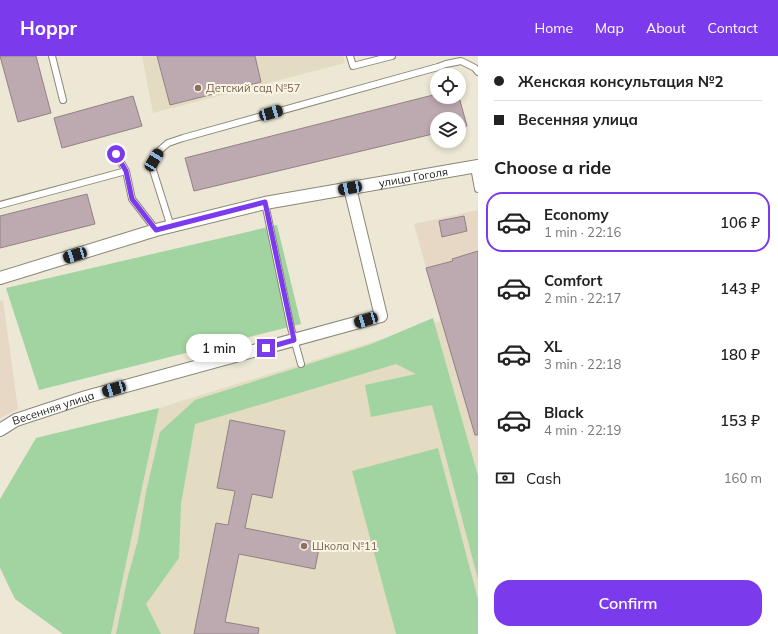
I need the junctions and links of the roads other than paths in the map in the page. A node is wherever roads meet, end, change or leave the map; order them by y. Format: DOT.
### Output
graph roads {
  1 [pos="52,56"];
  2 [pos="350,56"];
  3 [pos="392,56"];
  4 [pos="477,69"];
  5 [pos="63,100"];
  6 [pos="116,154"];
  7 [pos="476,166"];
  8 [pos="126,171"];
  9 [pos="350,188"];
  10 [pos="478,188"];
  11 [pos="265,202"];
  12 [pos="0,205"];
  13 [pos="171,227"];
  14 [pos="156,230"];
  15 [pos="0,278"];
  16 [pos="294,340"];
  17 [pos="301,364"];
  18 [pos="0,430"];
  1 -- 5 [label="lane"];
  2 -- 3 [label="lane"];
  4 -- 13 [label="lane"];
  6 -- 8 [label="lane"];
  7 -- 9 [label="street, улица Гоголя"];
  7 -- 10 [label="lane"];
  8 -- 12 [label="lane"];
  8 -- 14 [label="lane"];
  9 -- 11 [label="street, улица Гоголя"];
  9 -- 16 [label="street, Весенняя улица"];
  11 -- 13 [label="street, улица Гоголя"];
  11 -- 16 [label="lane"];
  13 -- 14 [label="street, улица Гоголя"];
  14 -- 15 [label="street, улица Гоголя"];
  16 -- 17 [label="lane"];
  16 -- 18 [label="street, Весенняя улица"];
}
